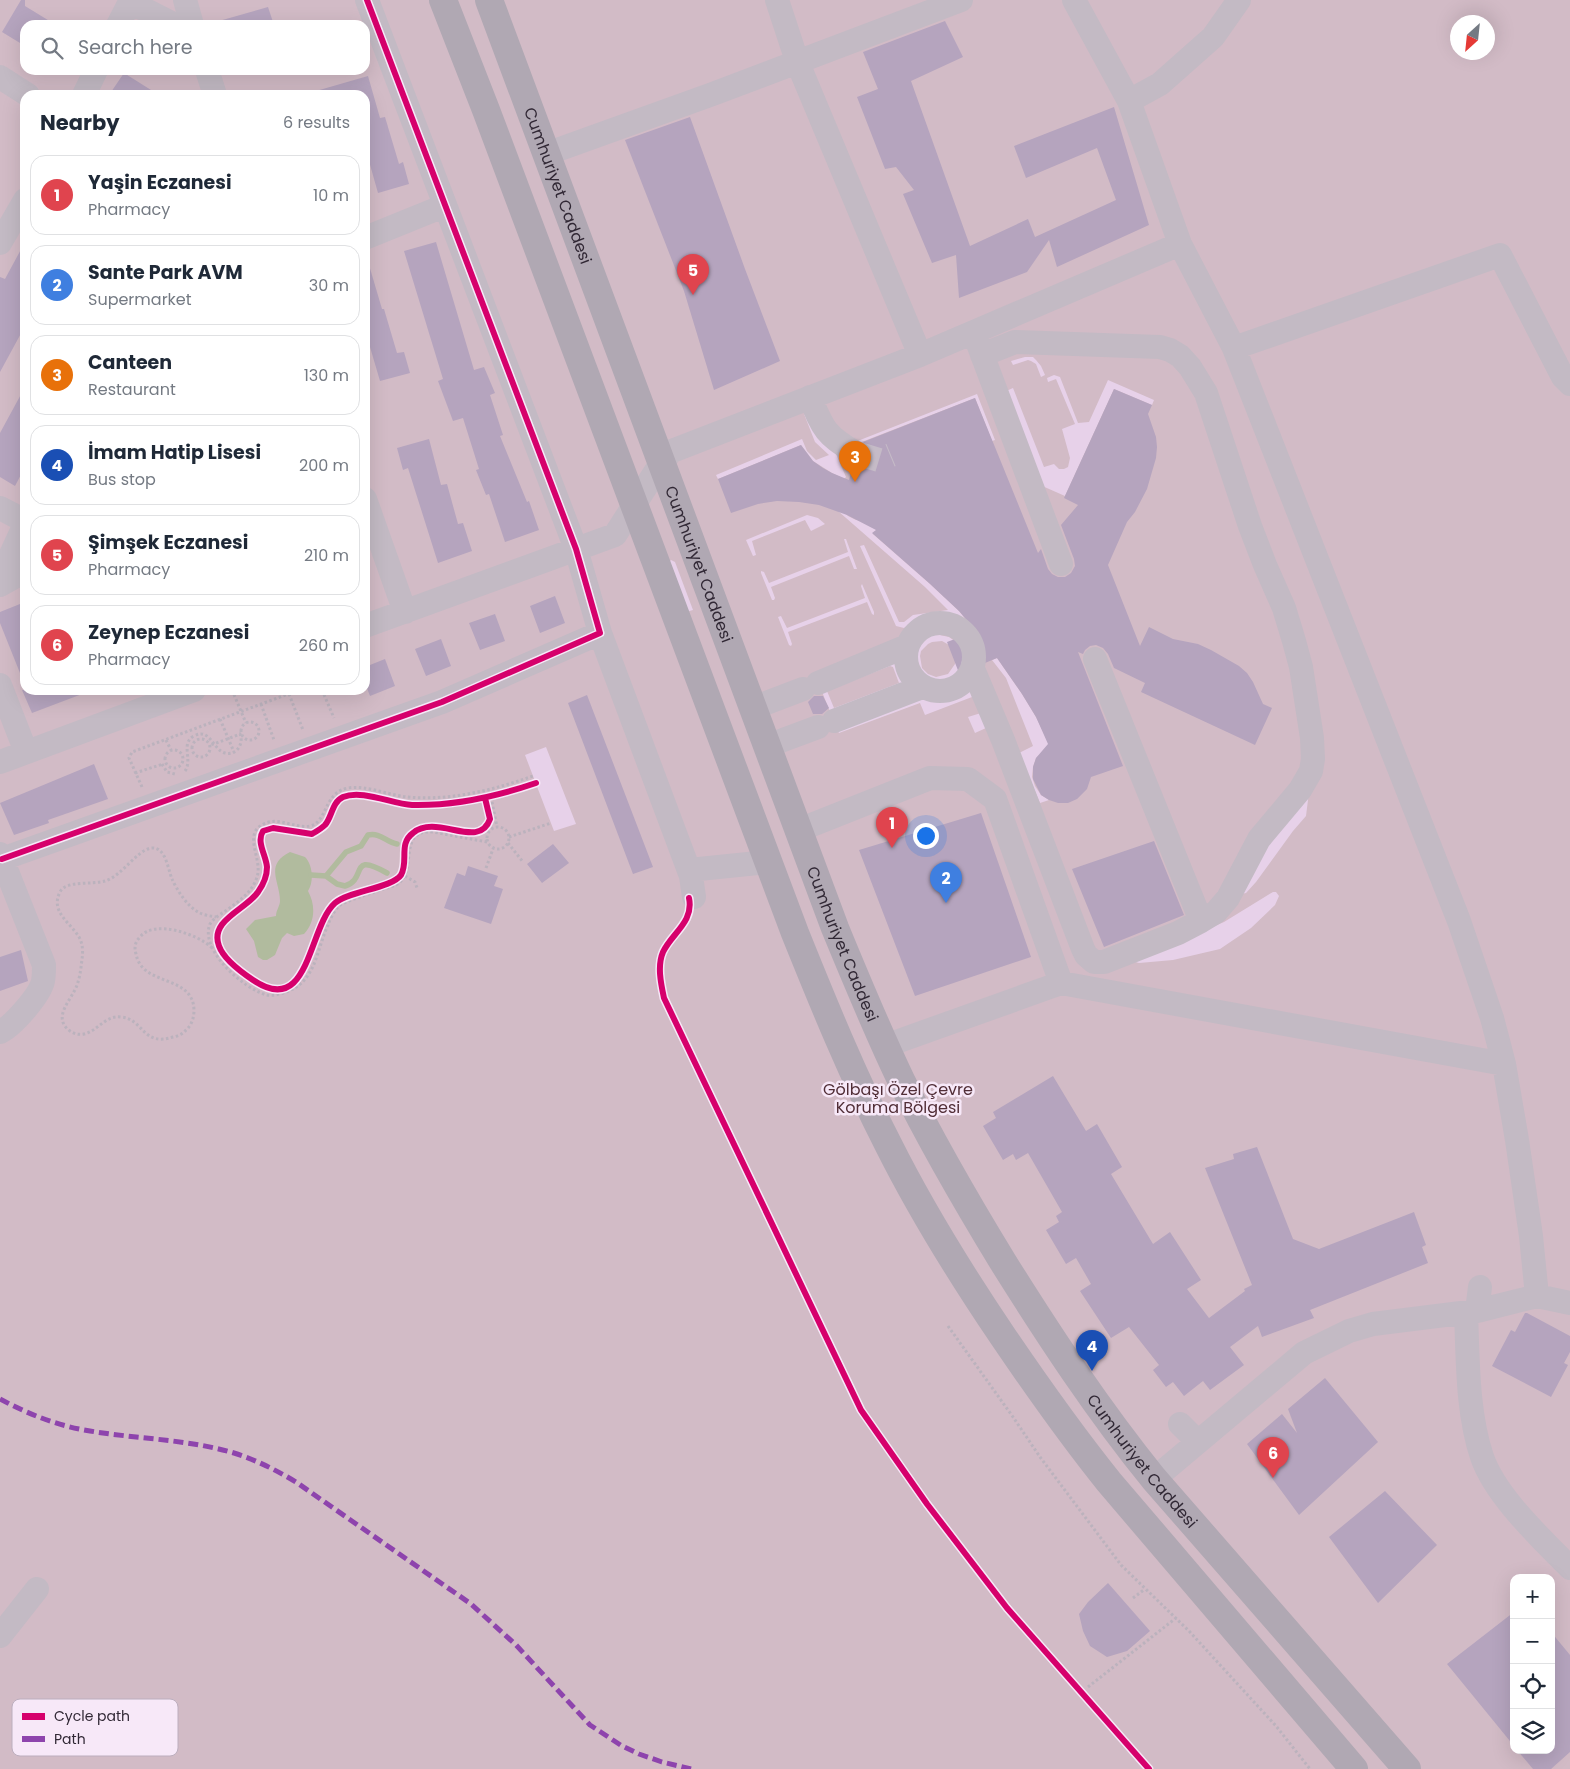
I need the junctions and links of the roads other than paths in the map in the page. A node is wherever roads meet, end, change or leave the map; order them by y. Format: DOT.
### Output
graph roads {
  1 [pos="185,0"];
  2 [pos="367,0"];
  3 [pos="443,0"];
  4 [pos="489,0"];
  5 [pos="777,0"];
  6 [pos="961,0"];
  7 [pos="1074,0"];
  8 [pos="1239,0"];
  9 [pos="130,1"];
  10 [pos="120,20"];
  11 [pos="166,20"];
  12 [pos="191,20"];
  13 [pos="797,61"];
  14 [pos="94,75"];
  15 [pos="209,75"];
  16 [pos="0,77"];
  17 [pos="20,90"];
  18 [pos="86,90"];
  19 [pos="214,90"];
  20 [pos="1130,101"];
  21 [pos="546,154"];
  22 [pos="444,206"];
  23 [pos="20,209"];
  24 [pos="370,236"];
  25 [pos="0,243"];
  26 [pos="1180,244"];
  27 [pos="973,332"];
  28 [pos="1234,348"];
  29 [pos="920,355"];
  30 [pos="982,355"];
  31 [pos="1570,384"];
  32 [pos="810,398"];
  33 [pos="856,453"];
  34 [pos="661,463"];
  35 [pos="634,507"];
  36 [pos="0,508"];
  37 [pos="370,513"];
  38 [pos="20,520"];
  39 [pos="20,534"];
  40 [pos="576,549"];
  41 [pos="1061,564"];
  42 [pos="20,574"];
  43 [pos="0,578"];
  44 [pos="0,585"];
  45 [pos="405,612"];
  46 [pos="370,624"];
  47 [pos="600,633"];
  48 [pos="907,646"];
  49 [pos="1095,659"];
  50 [pos="973,669"];
  51 [pos="0,686"];
  52 [pos="922,687"];
  53 [pos="180,695"];
  54 [pos="753,708"];
  55 [pos="767,746"];
  56 [pos="26,752"];
  57 [pos="0,762"];
  58 [pos="799,830"];
  59 [pos="1,857"];
  60 [pos="768,862"];
  61 [pos="689,870"];
  62 [pos="694,897"];
  63 [pos="1200,921"];
  64 [pos="1061,982"];
  65 [pos="0,1032"];
  66 [pos="885,1046"];
  67 [pos="1504,1064"];
  68 [pos="1480,1287"];
  69 [pos="1537,1296"];
  70 [pos="1570,1303"];
  71 [pos="1471,1312"];
  72 [pos="1180,1424"];
  73 [pos="1198,1442"];
  74 [pos="1154,1479"];
  75 [pos="1570,1568"];
  76 [pos="37,1590"];
  77 [pos="0,1636"];
  78 [pos="1354,1769"];
  79 [pos="1407,1769"];
  1 -- 12 [label="street"];
  2 -- 22 [label="street"];
  3 -- 35 [label="main road"];
  4 -- 21 [label="main road, Cumhuriyet Caddesi"];
  5 -- 13 [label="street"];
  6 -- 13 [label="street"];
  7 -- 20 [label="street"];
  8 -- 20 [label="street"];
  9 -- 10 [label="street"];
  9 -- 11 [label="street"];
  13 -- 21 [label="street"];
  13 -- 29 [label="street"];
  14 -- 18 [label="street"];
  15 -- 19 [label="street"];
  16 -- 17 [label="street"];
  20 -- 26 [label="street"];
  21 -- 34 [label="main road, Cumhuriyet Caddesi"];
  22 -- 24 [label="street"];
  22 -- 40 [label="street"];
  23 -- 25 [label="street"];
  26 -- 27 [label="street"];
  26 -- 28 [label="street"];
  27 -- 29 [label="street"];
  27 -- 30 [label="street"];
  28 -- 31 [label="street"];
  28 -- 67 [label="street"];
  29 -- 32 [label="street"];
  30 -- 41 [label="street"];
  30 -- 63 [label="street"];
  32 -- 33 [label="street"];
  32 -- 34 [label="street"];
  34 -- 35 [label="street"];
  34 -- 54 [label="main road, Cumhuriyet Caddesi"];
  35 -- 40 [label="street"];
  35 -- 60 [label="main road"];
  36 -- 38 [label="street"];
  37 -- 45 [label="street"];
  39 -- 43 [label="street"];
  40 -- 45 [label="street"];
  40 -- 47 [label="street"];
  42 -- 44 [label="street"];
  45 -- 46 [label="street"];
  47 -- 59 [label="street"];
  47 -- 61 [label="street"];
  48 -- 50 [label="street"];
  48 -- 52 [label="street"];
  48 -- 54 [label="street"];
  49 -- 63 [label="street"];
  50 -- 52 [label="street"];
  50 -- 63 [label="street"];
  51 -- 56 [label="street"];
  52 -- 55 [label="street"];
  53 -- 56 [label="street"];
  54 -- 55 [label="main road, Cumhuriyet Caddesi"];
  55 -- 58 [label="main road, Cumhuriyet Caddesi"];
  56 -- 57 [label="street"];
  58 -- 64 [label="street"];
  58 -- 66 [label="main road, Cumhuriyet Caddesi"];
  59 -- 65 [label="street"];
  60 -- 61 [label="street"];
  60 -- 78 [label="main road"];
  61 -- 62 [label="street"];
  64 -- 66 [label="street"];
  64 -- 67 [label="street"];
  66 -- 74 [label="main road, Cumhuriyet Caddesi"];
  67 -- 69 [label="street"];
  68 -- 71 [label="street"];
  69 -- 70 [label="street"];
  69 -- 71 [label="street"];
  71 -- 73 [label="street"];
  71 -- 75 [label="street"];
  72 -- 73 [label="street"];
  73 -- 74 [label="street"];
  74 -- 79 [label="main road, Cumhuriyet Caddesi"];
  76 -- 77 [label="street"];
}
